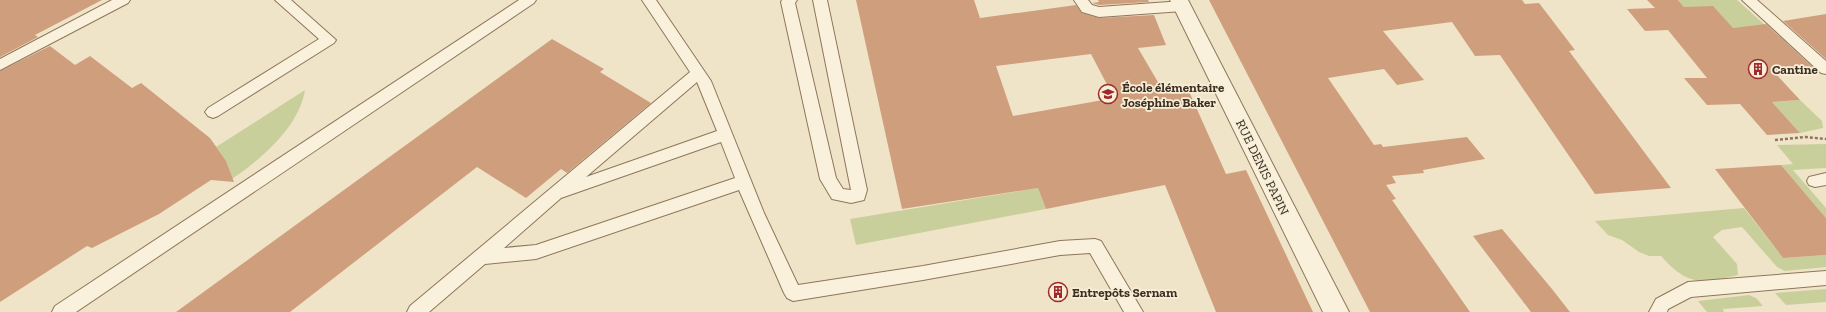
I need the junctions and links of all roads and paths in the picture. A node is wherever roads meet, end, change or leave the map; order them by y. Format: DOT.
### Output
graph roads {
  1 [pos="123,0"];
  2 [pos="282,0"];
  3 [pos="528,0"];
  4 [pos="649,0"];
  5 [pos="790,0"];
  6 [pos="820,0"];
  7 [pos="1081,0"];
  8 [pos="1749,0"];
  9 [pos="1181,3"];
  10 [pos="0,65"];
  11 [pos="1826,69"];
  12 [pos="698,72"];
  13 [pos="213,112"];
  14 [pos="726,134"];
  15 [pos="1826,139"];
  16 [pos="1775,140"];
  17 [pos="743,182"];
  18 [pos="553,195"];
  19 [pos="481,257"];
  20 [pos="1826,278"];
  21 [pos="61,312"];
  22 [pos="416,312"];
  23 [pos="1134,312"];
  24 [pos="1336,312"];
  25 [pos="1658,312"];
  1 -- 10 [label="lane"];
  2 -- 13 [label="lane"];
  3 -- 21 [label="lane"];
  4 -- 12 [label="lane"];
  5 -- 6 [label="lane"];
  7 -- 9 [label="lane"];
  8 -- 11 [label="lane"];
  9 -- 24 [label="street, RUE DENIS PAPIN"];
  12 -- 14 [label="lane"];
  12 -- 18 [label="lane"];
  14 -- 17 [label="lane"];
  14 -- 18 [label="lane"];
  15 -- 16 [label="path"];
  17 -- 19 [label="lane"];
  17 -- 23 [label="lane"];
  18 -- 19 [label="lane"];
  19 -- 22 [label="lane"];
  20 -- 25 [label="lane"];
}
